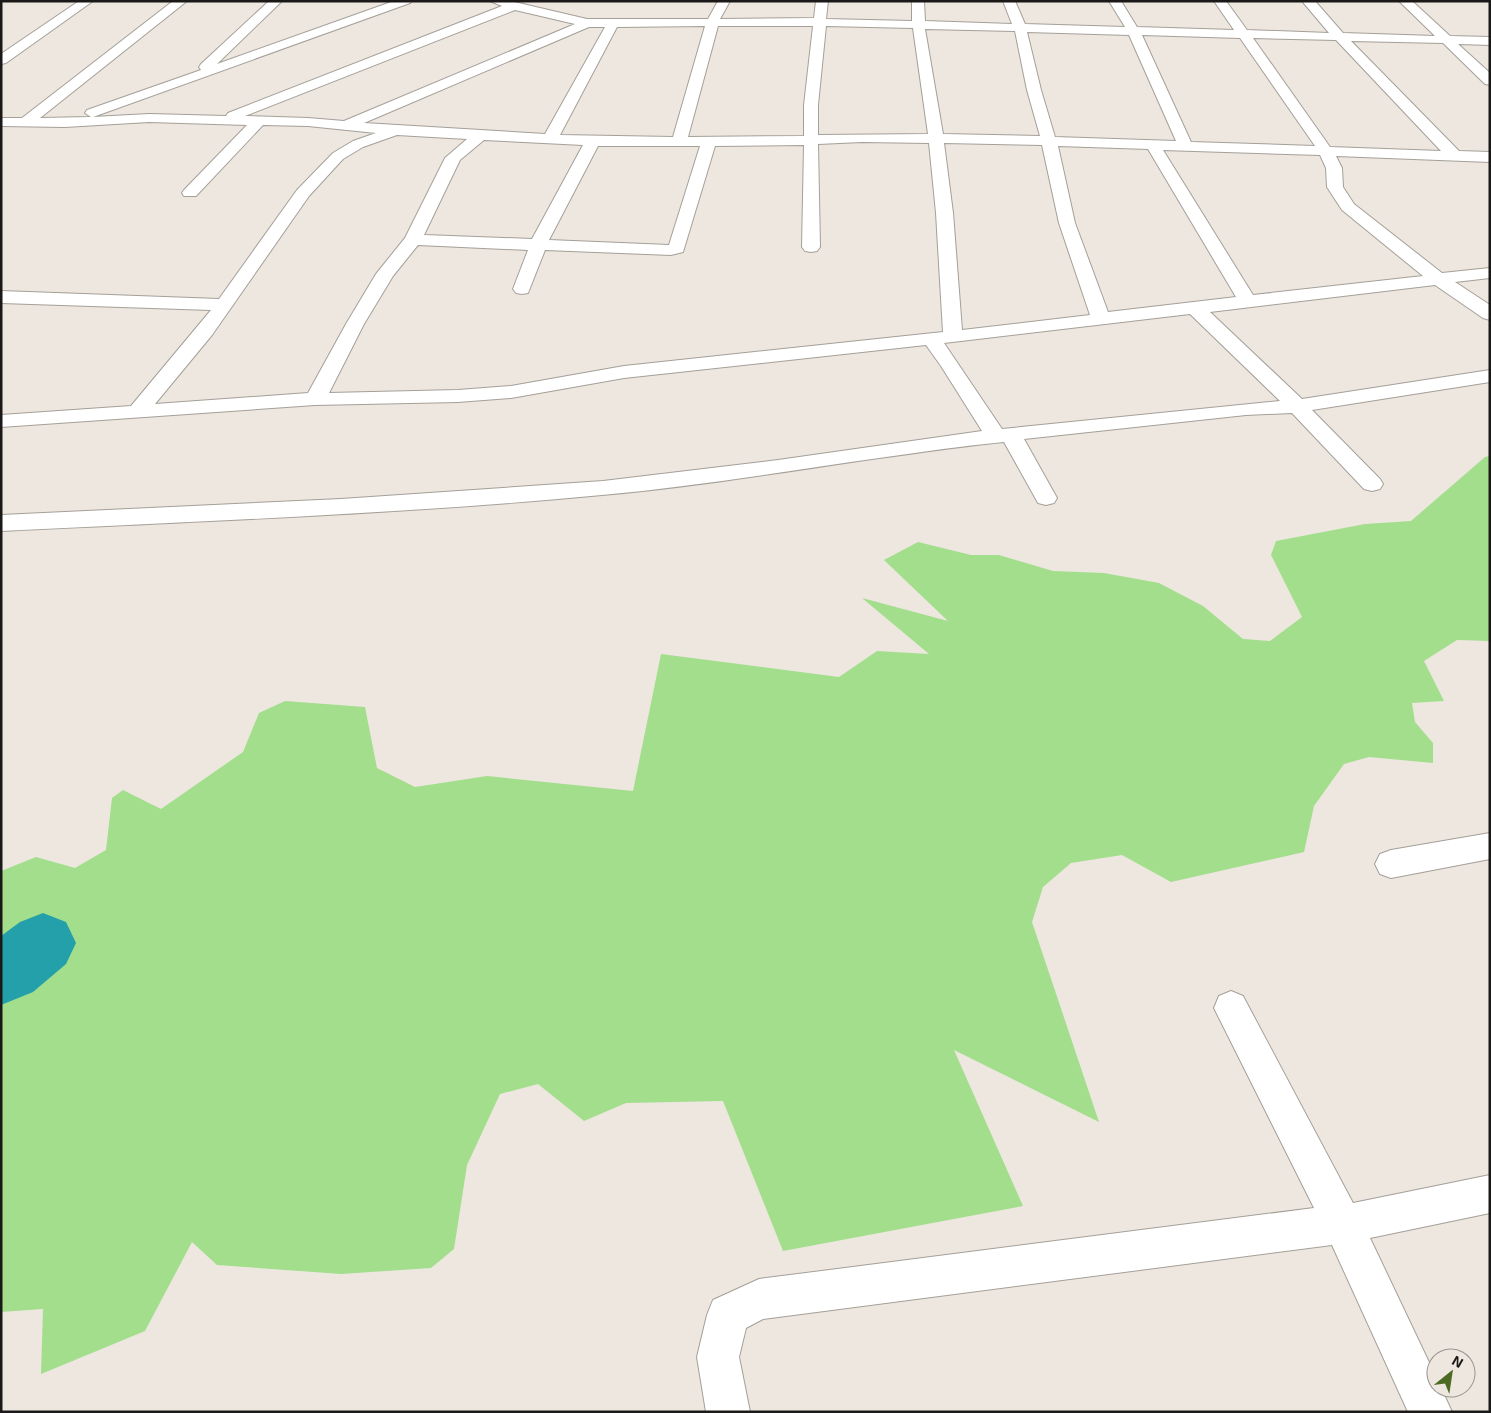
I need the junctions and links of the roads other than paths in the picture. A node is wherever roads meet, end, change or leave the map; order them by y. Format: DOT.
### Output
graph roads {
  1 [pos="87,1"];
  2 [pos="181,1"];
  3 [pos="276,1"];
  4 [pos="364,1"];
  5 [pos="406,1"];
  6 [pos="496,1"];
  7 [pos="724,1"];
  8 [pos="822,1"];
  9 [pos="918,1"];
  10 [pos="1009,1"];
  11 [pos="1114,1"];
  12 [pos="1220,1"];
  13 [pos="1308,1"];
  14 [pos="1405,1"];
  15 [pos="514,6"];
  16 [pos="713,21"];
  17 [pos="819,22"];
  18 [pos="343,23"];
  19 [pos="587,23"];
  20 [pos="612,24"];
  21 [pos="917,26"];
  22 [pos="1020,28"];
  23 [pos="1134,32"];
  24 [pos="1242,34"];
  25 [pos="1340,37"];
  26 [pos="1446,40"];
  27 [pos="1490,41"];
  28 [pos="1,60"];
  29 [pos="198,74"];
  30 [pos="1490,81"];
  31 [pos="220,121"];
  32 [pos="1,122"];
  33 [pos="26,122"];
  34 [pos="258,122"];
  35 [pos="65,123"];
  36 [pos="346,125"];
  37 [pos="399,131"];
  38 [pos="480,136"];
  39 [pos="550,139"];
  40 [pos="936,139"];
  41 [pos="812,140"];
  42 [pos="594,141"];
  43 [pos="679,141"];
  44 [pos="709,141"];
  45 [pos="1049,141"];
  46 [pos="1152,144"];
  47 [pos="1186,147"];
  48 [pos="1326,150"];
  49 [pos="1455,156"];
  50 [pos="1490,157"];
  51 [pos="190,194"];
  52 [pos="413,240"];
  53 [pos="538,245"];
  54 [pos="811,247"];
  55 [pos="1490,273"];
  56 [pos="1438,279"];
  57 [pos="522,289"];
  58 [pos="1,297"];
  59 [pos="1248,302"];
  60 [pos="224,305"];
  61 [pos="1196,309"];
  62 [pos="1490,314"];
  63 [pos="1101,320"];
  64 [pos="953,336"];
  65 [pos="931,339"];
  66 [pos="1490,376"];
  67 [pos="315,399"];
  68 [pos="1297,406"];
  69 [pos="136,412"];
  70 [pos="1,421"];
  71 [pos="1003,435"];
  72 [pos="1372,484"];
  73 [pos="1046,498"];
  74 [pos="1,523"];
  75 [pos="1490,846"];
  76 [pos="1391,864"];
  77 [pos="1231,1008"];
  78 [pos="1490,1194"];
  79 [pos="1343,1224"];
  80 [pos="728,1412"];
  81 [pos="1430,1412"];
  1 -- 28 [label="street"];
  2 -- 33 [label="street"];
  3 -- 29 [label="street"];
  4 -- 18 [label="street"];
  5 -- 18 [label="street"];
  6 -- 15 [label="street"];
  7 -- 16 [label="street"];
  8 -- 17 [label="street"];
  9 -- 21 [label="street"];
  10 -- 22 [label="street"];
  11 -- 23 [label="street"];
  12 -- 24 [label="street"];
  13 -- 25 [label="street"];
  14 -- 26 [label="street"];
  15 -- 19 [label="street"];
  15 -- 31 [label="street"];
  16 -- 17 [label="street"];
  16 -- 20 [label="street"];
  16 -- 43 [label="street"];
  17 -- 21 [label="street"];
  17 -- 41 [label="street"];
  18 -- 29 [label="street"];
  19 -- 20 [label="street"];
  19 -- 36 [label="street"];
  20 -- 39 [label="street"];
  21 -- 22 [label="street"];
  21 -- 40 [label="street"];
  22 -- 23 [label="street"];
  22 -- 45 [label="street"];
  23 -- 24 [label="street"];
  23 -- 47 [label="street"];
  24 -- 25 [label="street"];
  24 -- 48 [label="street"];
  25 -- 26 [label="street"];
  25 -- 49 [label="street"];
  26 -- 27 [label="street"];
  26 -- 30 [label="street"];
  29 -- 35 [label="street"];
  31 -- 34 [label="street"];
  31 -- 35 [label="street"];
  32 -- 33 [label="street"];
  33 -- 35 [label="street"];
  34 -- 36 [label="street"];
  34 -- 51 [label="street"];
  36 -- 37 [label="street"];
  37 -- 38 [label="street"];
  37 -- 60 [label="street"];
  38 -- 39 [label="street"];
  38 -- 52 [label="street"];
  39 -- 42 [label="street"];
  40 -- 41 [label="street"];
  40 -- 45 [label="street"];
  40 -- 64 [label="street"];
  41 -- 44 [label="street"];
  41 -- 54 [label="street"];
  42 -- 43 [label="street"];
  42 -- 53 [label="street"];
  43 -- 44 [label="street"];
  44 -- 53 [label="street"];
  45 -- 46 [label="street"];
  45 -- 63 [label="street"];
  46 -- 47 [label="street"];
  46 -- 59 [label="street"];
  47 -- 48 [label="street"];
  48 -- 49 [label="street"];
  48 -- 56 [label="street"];
  49 -- 50 [label="street"];
  52 -- 53 [label="street"];
  52 -- 67 [label="street"];
  53 -- 57 [label="street"];
  55 -- 56 [label="street"];
  56 -- 59 [label="street"];
  56 -- 62 [label="street"];
  58 -- 60 [label="street"];
  59 -- 61 [label="street"];
  60 -- 69 [label="street"];
  61 -- 63 [label="street"];
  61 -- 68 [label="street"];
  63 -- 64 [label="street"];
  64 -- 65 [label="street"];
  65 -- 67 [label="street"];
  65 -- 71 [label="street"];
  66 -- 68 [label="street"];
  67 -- 69 [label="street"];
  68 -- 71 [label="street"];
  68 -- 72 [label="street"];
  69 -- 70 [label="street"];
  71 -- 73 [label="street"];
  71 -- 74 [label="street"];
  75 -- 76 [label="street"];
  77 -- 79 [label="street"];
  78 -- 79 [label="street"];
  79 -- 80 [label="street"];
  79 -- 81 [label="street"];
}
